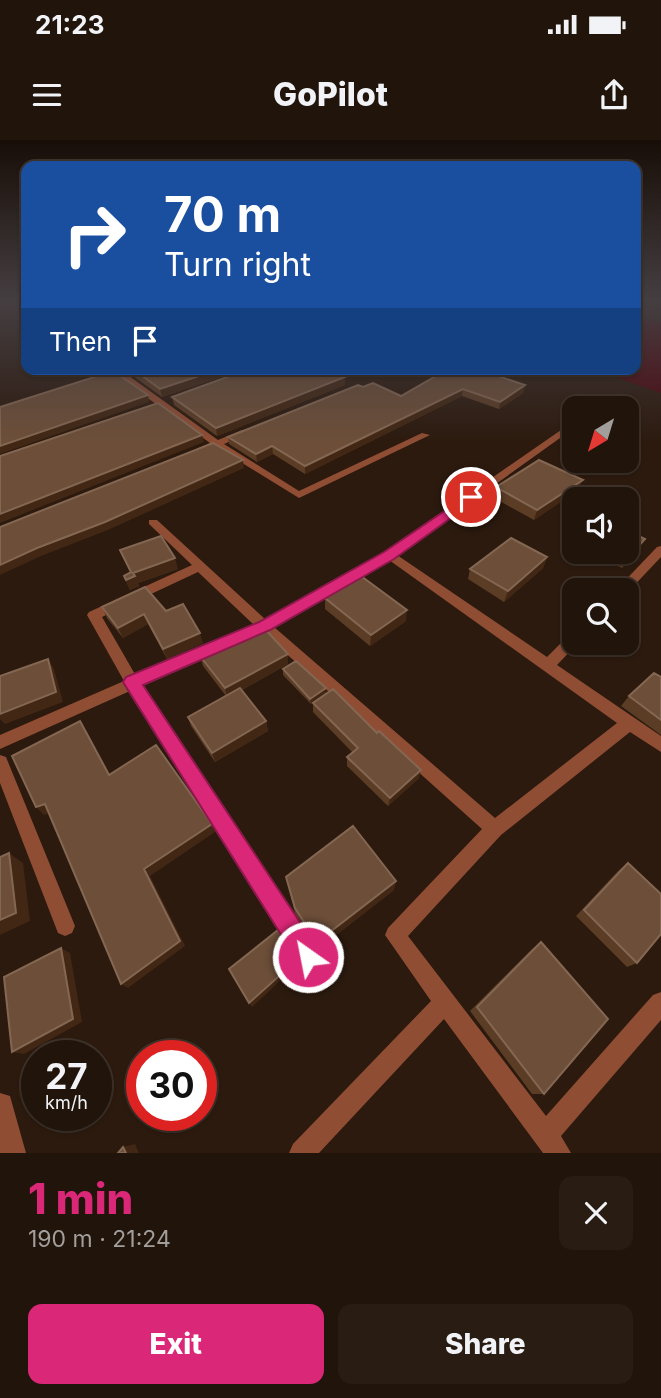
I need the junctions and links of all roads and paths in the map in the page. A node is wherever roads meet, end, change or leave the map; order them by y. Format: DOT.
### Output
graph roads {
  1 [pos="124,375"];
  2 [pos="174,400"];
  3 [pos="162,404"];
  4 [pos="150,408"];
  5 [pos="254,428"];
  6 [pos="562,432"];
  7 [pos="425,435"];
  8 [pos="217,443"];
  9 [pos="192,454"];
  10 [pos="153,522"];
  11 [pos="661,550"];
  12 [pos="389,555"];
  13 [pos="200,566"];
  14 [pos="634,578"];
  15 [pos="264,626"];
  16 [pos="562,651"];
  17 [pos="547,666"];
  18 [pos="132,682"];
  19 [pos="629,723"];
  20 [pos="0,741"];
  21 [pos="661,745"];
  22 [pos="0,762"];
  23 [pos="495,829"];
  24 [pos="65,926"];
  25 [pos="308,957"];
  26 [pos="443,1003"];
  27 [pos="661,1003"];
  28 [pos="1,1105"];
  29 [pos="552,1144"];
  30 [pos="13,1153"];
  31 [pos="302,1153"];
  1 -- 3 [label="street"];
  2 -- 3 [label="street"];
  3 -- 4 [label="street"];
  3 -- 8 [label="street"];
  5 -- 8 [label="street"];
  6 -- 12 [label="street"];
  7 -- 8 [label="street"];
  8 -- 9 [label="street"];
  10 -- 13 [label="street"];
  11 -- 14 [label="street"];
  12 -- 15 [label="street"];
  12 -- 17 [label="street"];
  13 -- 15 [label="street"];
  13 -- 18 [label="street"];
  15 -- 18 [label="street"];
  15 -- 23 [label="street"];
  16 -- 17 [label="street"];
  17 -- 19 [label="street"];
  18 -- 20 [label="street"];
  18 -- 25 [label="street"];
  19 -- 21 [label="street"];
  19 -- 23 [label="street"];
  22 -- 24 [label="street"];
  23 -- 26 [label="street"];
  26 -- 29 [label="street"];
  26 -- 31 [label="street"];
  27 -- 29 [label="street"];
  28 -- 30 [label="street"];
}
